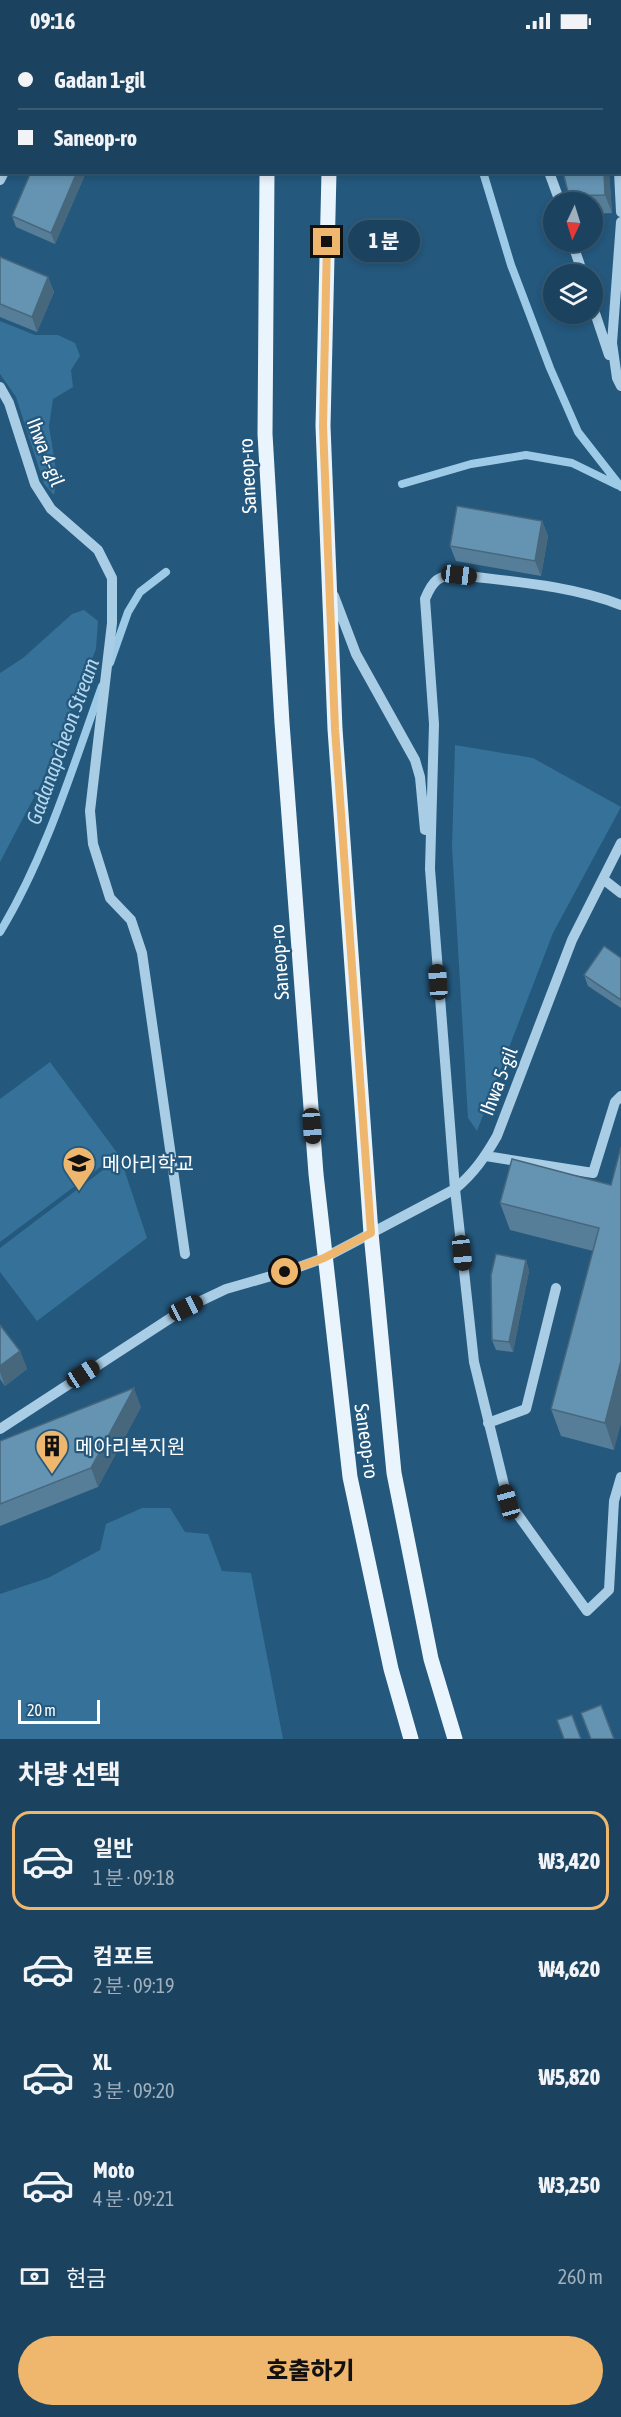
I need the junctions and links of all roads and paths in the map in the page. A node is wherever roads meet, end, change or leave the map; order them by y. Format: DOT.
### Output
graph roads {
  1 [pos="267,174"];
  2 [pos="329,174"];
  3 [pos="550,174"];
  4 [pos="619,174"];
  5 [pos="556,192"];
  6 [pos="621,212"];
  7 [pos="621,222"];
  8 [pos="599,324"];
  9 [pos="619,382"];
  10 [pos="0,387"];
  11 [pos="330,580"];
  12 [pos="621,605"];
  13 [pos="621,843"];
  14 [pos="430,869"];
  15 [pos="603,879"];
  16 [pos="621,893"];
  17 [pos="621,1096"];
  18 [pos="486,1156"];
  19 [pos="455,1188"];
  20 [pos="371,1233"];
  21 [pos="185,1254"];
  22 [pos="324,1258"];
  23 [pos="556,1288"];
  24 [pos="488,1423"];
  25 [pos="0,1429"];
  26 [pos="621,1477"];
  27 [pos="411,1739"];
  28 [pos="455,1739"];
  1 -- 22 [label="main road, Saneop-ro"];
  2 -- 11 [label="main road, Saneop-ro"];
  3 -- 5 [label="street"];
  4 -- 6 [label="street"];
  7 -- 9 [label="street"];
  8 -- 9 [label="street"];
  10 -- 21 [label="street, Ihwa 4-gil"];
  11 -- 14 [label="street"];
  11 -- 20 [label="main road, Saneop-ro"];
  12 -- 14 [label="street"];
  13 -- 15 [label="street, Ihwa 5-gil"];
  14 -- 19 [label="street"];
  15 -- 16 [label="street"];
  15 -- 18 [label="street, Ihwa 5-gil"];
  17 -- 18 [label="street"];
  18 -- 19 [label="street, Ihwa 5-gil"];
  19 -- 20 [label="street, Ihwa 5-gil"];
  19 -- 24 [label="street"];
  20 -- 22 [label="street, Ihwa 5-gil"];
  20 -- 28 [label="main road, Saneop-ro"];
  22 -- 25 [label="street, Ihwa 5-gil"];
  22 -- 27 [label="main road, Saneop-ro"];
  23 -- 24 [label="street"];
  24 -- 26 [label="street"];
}
